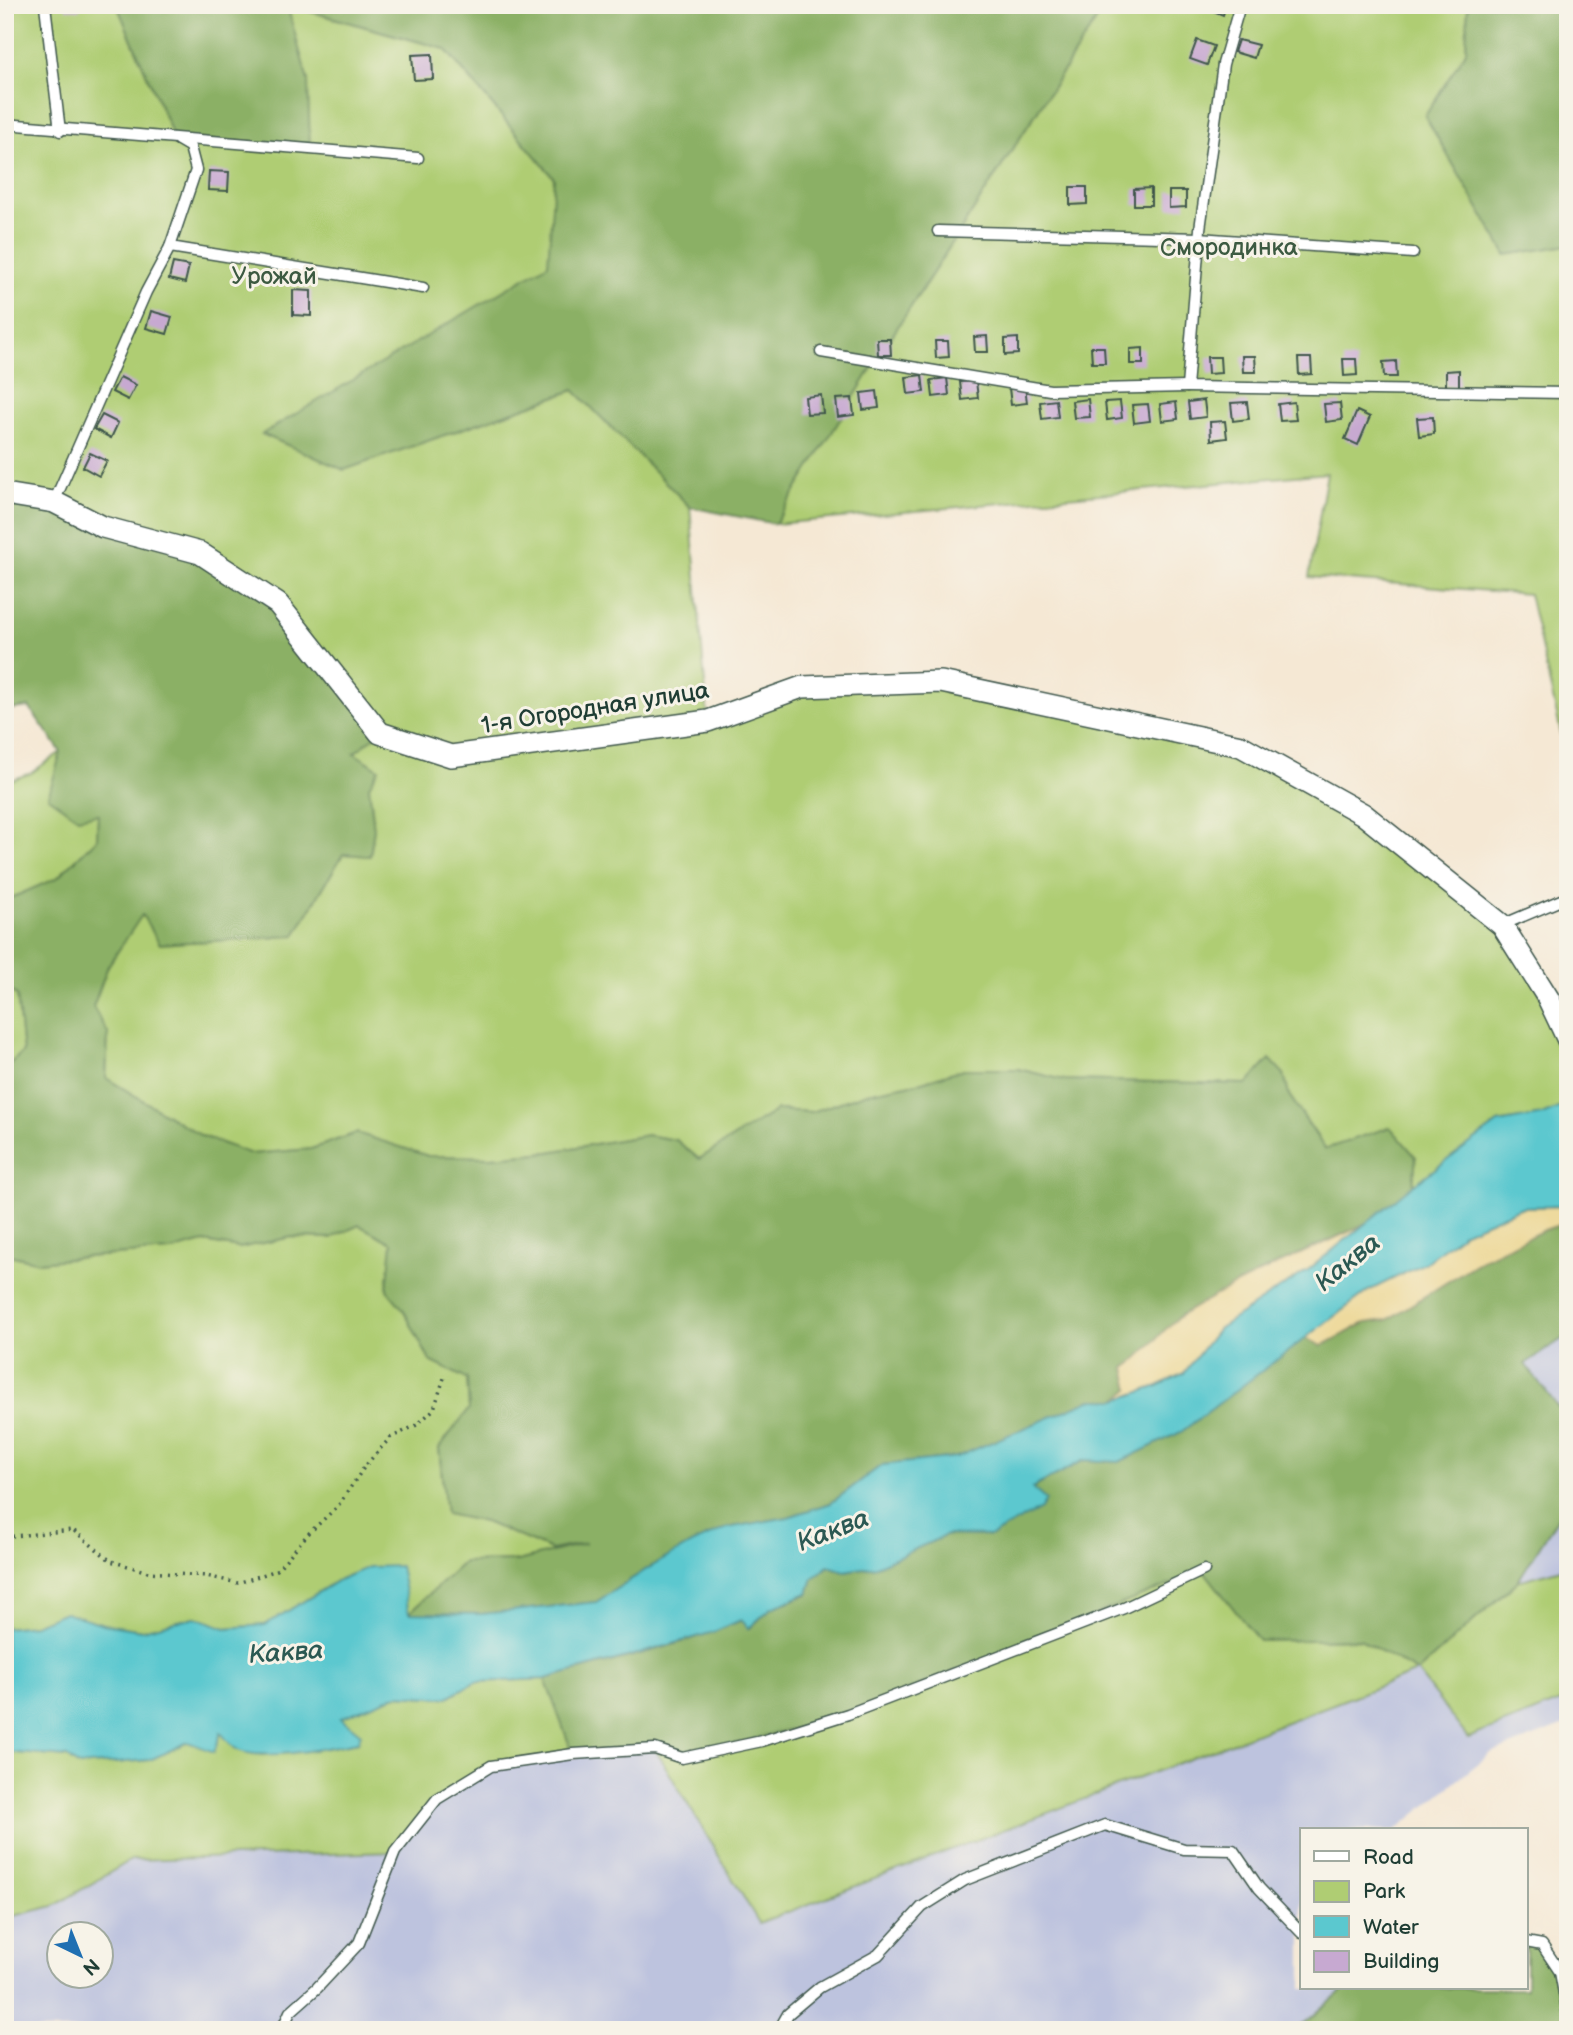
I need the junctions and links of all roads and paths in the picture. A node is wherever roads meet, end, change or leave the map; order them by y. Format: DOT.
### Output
graph roads {
  1 [pos="45,5"];
  2 [pos="1240,5"];
  3 [pos="5,124"];
  4 [pos="60,131"];
  5 [pos="174,138"];
  6 [pos="418,158"];
  7 [pos="938,231"];
  8 [pos="1199,237"];
  9 [pos="170,247"];
  10 [pos="1413,253"];
  11 [pos="424,288"];
  12 [pos="821,352"];
  13 [pos="1187,387"];
  14 [pos="1568,393"];
  15 [pos="5,494"];
  16 [pos="54,502"];
  17 [pos="1568,897"];
  18 [pos="1502,925"];
  19 [pos="1568,1040"];
  20 [pos="445,1376"];
  21 [pos="5,1537"];
  22 [pos="1204,1570"];
  23 [pos="1300,1931"];
  24 [pos="1528,1942"];
  25 [pos="1568,2015"];
  26 [pos="282,2030"];
  27 [pos="779,2030"];
  1 -- 4 [label="lane"];
  2 -- 8 [label="lane"];
  3 -- 4 [label="lane"];
  4 -- 5 [label="lane"];
  5 -- 6 [label="lane"];
  5 -- 9 [label="lane"];
  7 -- 8 [label="lane"];
  8 -- 10 [label="lane"];
  8 -- 13 [label="lane"];
  9 -- 11 [label="lane"];
  9 -- 16 [label="lane"];
  12 -- 13 [label="lane"];
  13 -- 14 [label="lane"];
  15 -- 16 [label="street, 1-я Огородная улица"];
  16 -- 18 [label="street, 1-я Огородная улица"];
  17 -- 18 [label="lane"];
  18 -- 19 [label="street, 1-я Огородная улица"];
  20 -- 21 [label="path"];
  22 -- 26 [label="lane"];
  23 -- 27 [label="lane"];
  24 -- 25 [label="lane"];
}
